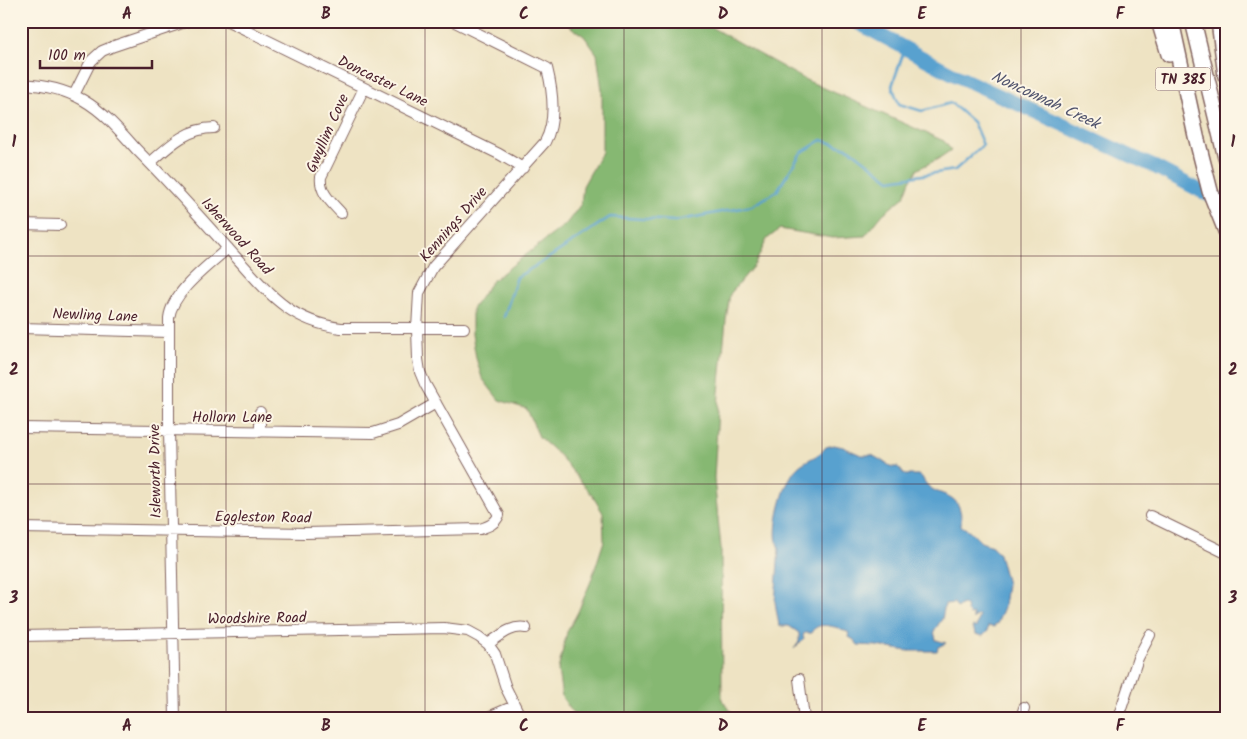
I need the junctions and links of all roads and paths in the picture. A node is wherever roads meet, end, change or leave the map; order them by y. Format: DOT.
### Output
graph roads {
  1 [pos="188,21"];
  2 [pos="228,21"];
  3 [pos="453,21"];
  4 [pos="1159,21"];
  5 [pos="1172,21"];
  6 [pos="1193,21"];
  7 [pos="1219,21"];
  8 [pos="1226,76"];
  9 [pos="21,84"];
  10 [pos="364,88"];
  11 [pos="74,96"];
  12 [pos="214,128"];
  13 [pos="1196,136"];
  14 [pos="1226,158"];
  15 [pos="150,163"];
  16 [pos="523,168"];
  17 [pos="341,213"];
  18 [pos="21,224"];
  19 [pos="60,225"];
  20 [pos="1226,231"];
  21 [pos="228,248"];
  22 [pos="21,328"];
  23 [pos="464,328"];
  24 [pos="417,329"];
  25 [pos="168,332"];
  26 [pos="436,403"];
  27 [pos="260,412"];
  28 [pos="21,428"];
  29 [pos="169,431"];
  30 [pos="260,432"];
  31 [pos="499,515"];
  32 [pos="1150,516"];
  33 [pos="21,528"];
  34 [pos="171,530"];
  35 [pos="1226,553"];
  36 [pos="526,628"];
  37 [pos="173,634"];
  38 [pos="1150,635"];
  39 [pos="21,636"];
  40 [pos="488,644"];
  41 [pos="799,679"];
  42 [pos="514,706"];
  43 [pos="1226,710"];
  44 [pos="176,718"];
  45 [pos="486,718"];
  46 [pos="520,718"];
  47 [pos="804,718"];
  48 [pos="1118,718"];
  49 [pos="1222,718"];
  1 -- 11 [label="street"];
  2 -- 10 [label="street, Doncaster Lane"];
  3 -- 16 [label="street, Kennings Drive"];
  4 -- 13 [label="highway"];
  5 -- 13 [label="highway, TN 385"];
  6 -- 14 [label="highway, TN 385"];
  7 -- 8 [label="highway"];
  9 -- 11 [label="street, Isherwood Road"];
  10 -- 16 [label="street, Doncaster Lane"];
  10 -- 17 [label="street, Gwyllim Cove"];
  11 -- 15 [label="street, Isherwood Road"];
  12 -- 15 [label="street"];
  13 -- 20 [label="highway, TN 385"];
  15 -- 21 [label="street, Isherwood Road"];
  16 -- 24 [label="street, Kennings Drive"];
  18 -- 19 [label="street"];
  21 -- 24 [label="street, Isherwood Road"];
  21 -- 25 [label="street, Isleworth Drive"];
  22 -- 25 [label="street, Newling Lane"];
  23 -- 24 [label="street, Isherwood Road"];
  24 -- 26 [label="street, Kennings Drive"];
  25 -- 29 [label="street, Isleworth Drive"];
  26 -- 30 [label="street, Hollorn Lane"];
  26 -- 31 [label="street, Kennings Drive"];
  27 -- 30 [label="street"];
  28 -- 29 [label="street, Hollorn Lane"];
  29 -- 30 [label="street, Hollorn Lane"];
  29 -- 34 [label="street, Isleworth Drive"];
  31 -- 34 [label="street, Eggleston Road"];
  32 -- 35 [label="street"];
  33 -- 34 [label="street, Eggleston Road"];
  34 -- 37 [label="street, Isleworth Drive"];
  36 -- 40 [label="street"];
  37 -- 39 [label="street, Woodshire Road"];
  37 -- 40 [label="street, Woodshire Road"];
  37 -- 44 [label="street, Isleworth Drive"];
  38 -- 48 [label="street"];
  40 -- 42 [label="street"];
  41 -- 47 [label="street"];
  42 -- 45 [label="street"];
  42 -- 46 [label="street"];
  43 -- 49 [label="street"];
}
